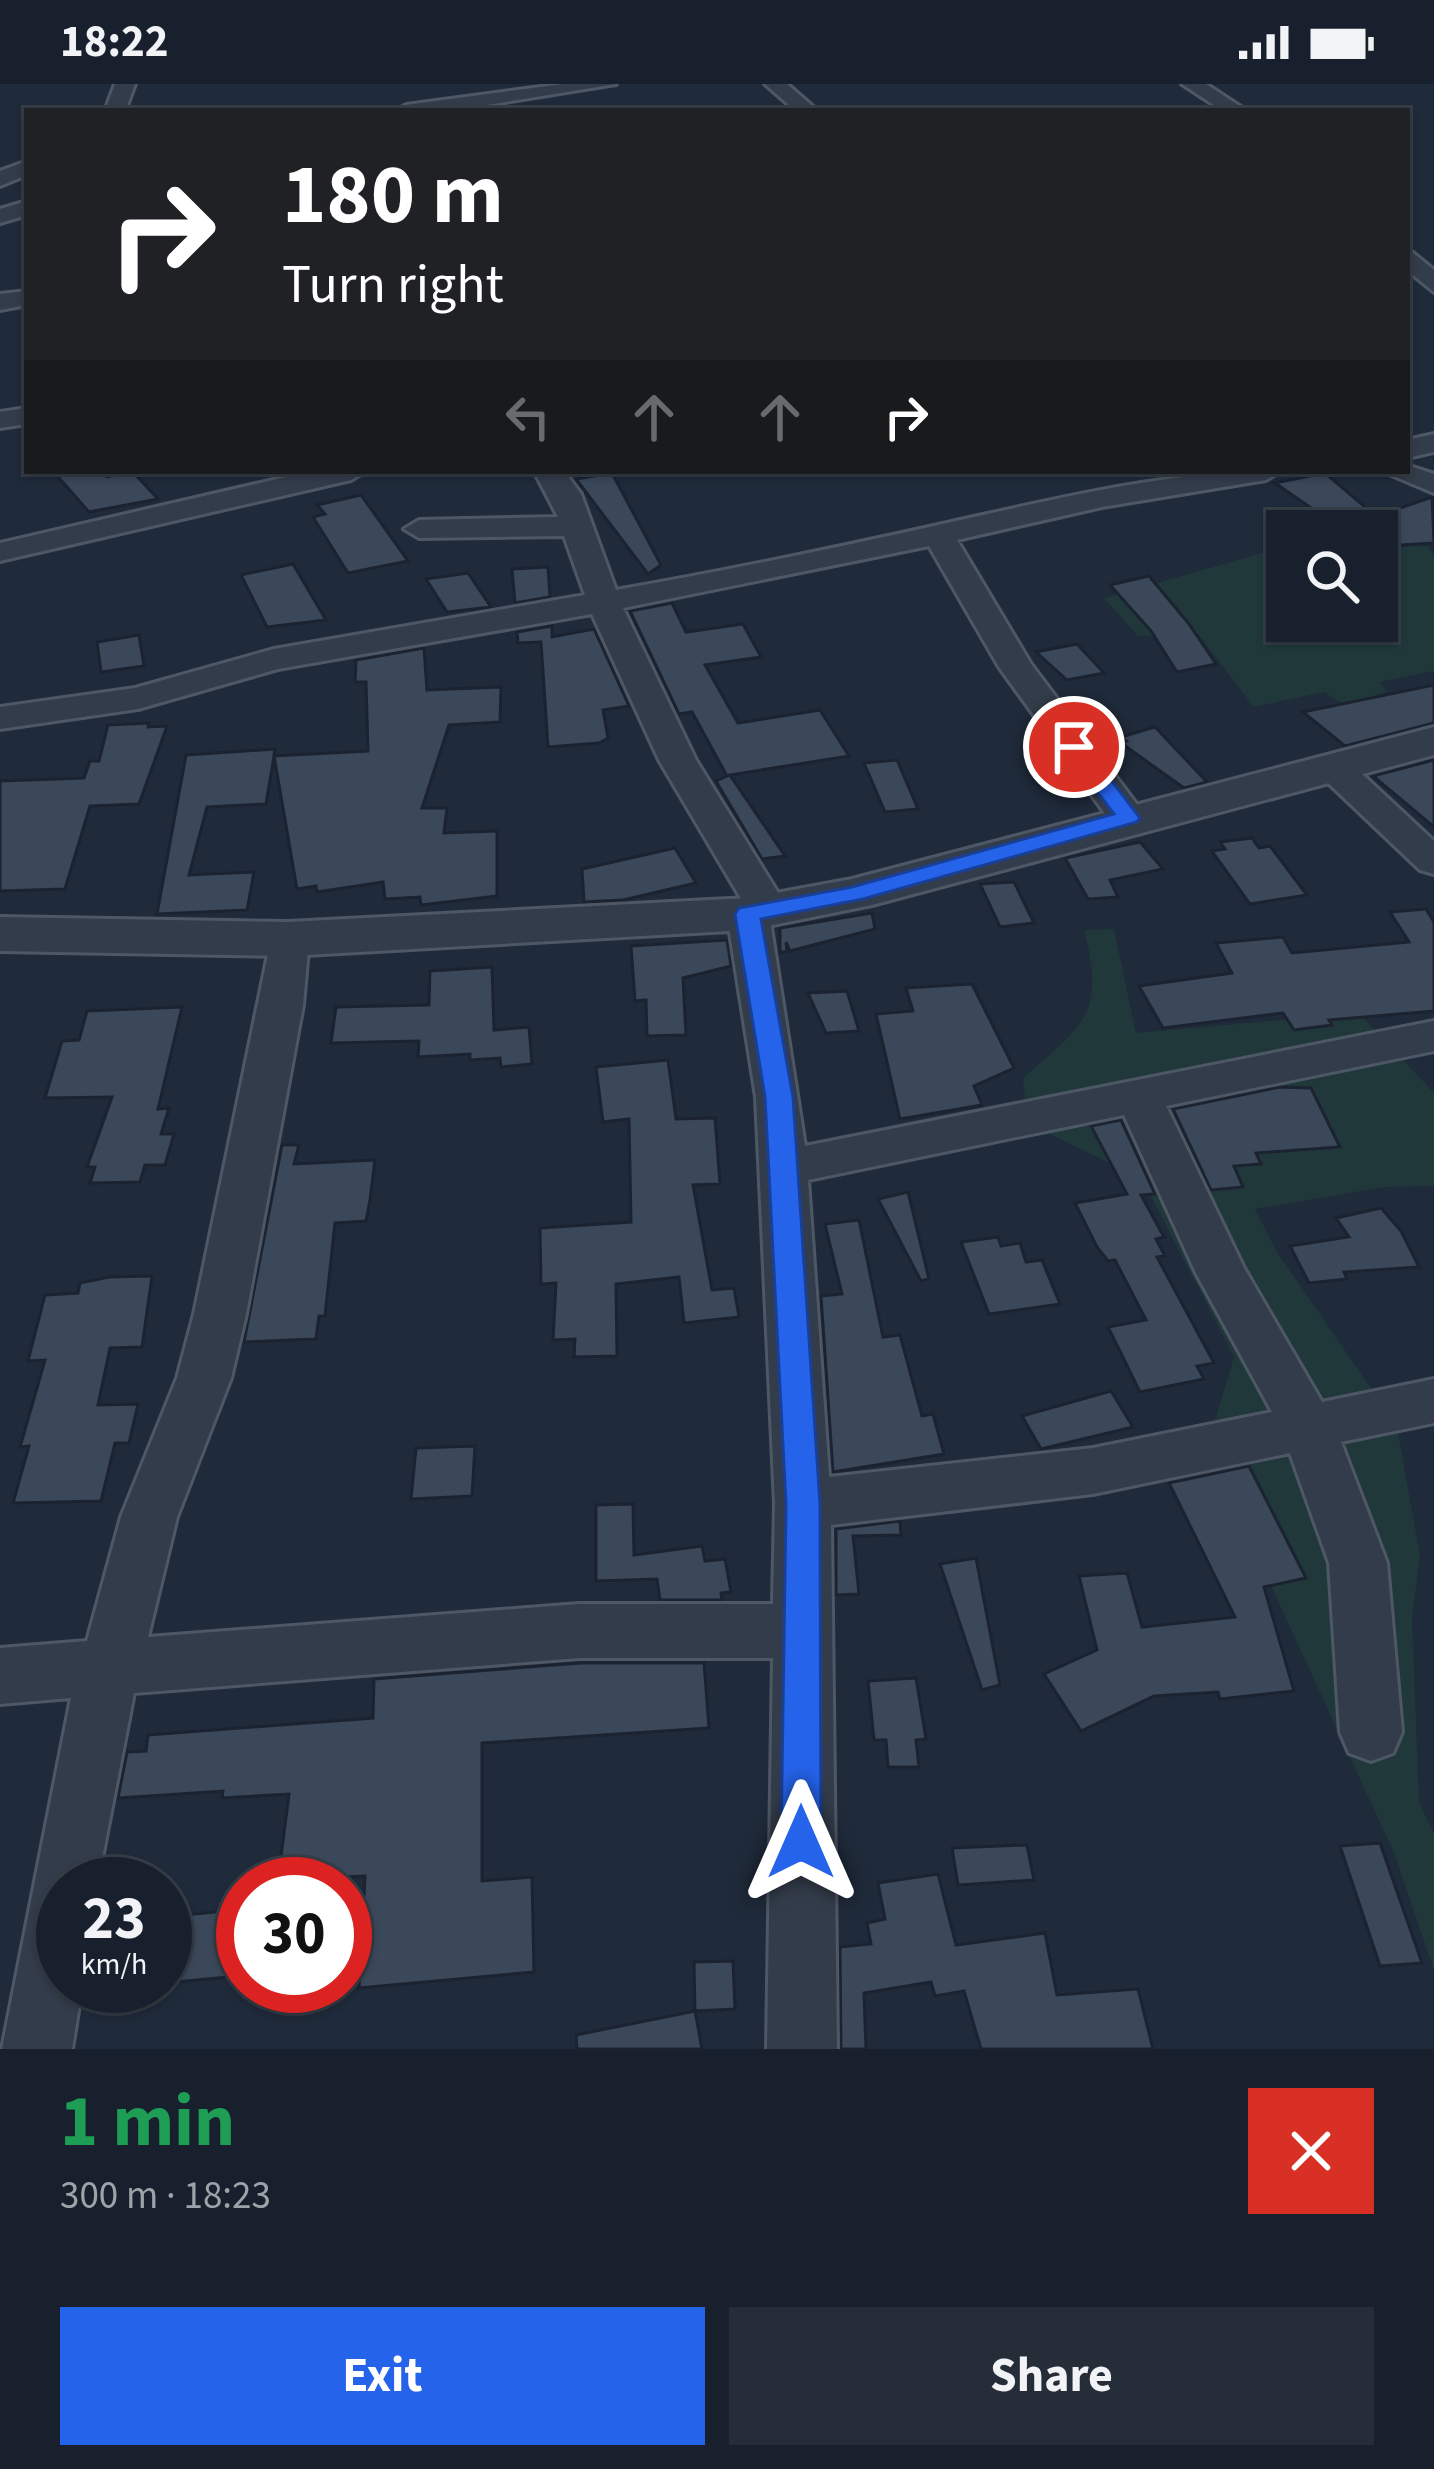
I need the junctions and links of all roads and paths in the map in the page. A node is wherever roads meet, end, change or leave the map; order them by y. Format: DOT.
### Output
graph roads {
  1 [pos="606,84"];
  2 [pos="775,84"];
  3 [pos="1192,84"];
  4 [pos="428,108"];
  5 [pos="797,108"];
  6 [pos="1232,108"];
  7 [pos="1419,262"];
  8 [pos="1434,287"];
  9 [pos="338,474"];
  10 [pos="551,474"];
  11 [pos="1082,474"];
  12 [pos="1248,474"];
  13 [pos="1406,474"];
  14 [pos="1434,484"];
  15 [pos="1102,498"];
  16 [pos="576,526"];
  17 [pos="419,529"];
  18 [pos="937,533"];
  19 [pos="0,552"];
  20 [pos="604,602"];
  21 [pos="0,718"];
  22 [pos="1434,741"];
  23 [pos="1335,769"];
  24 [pos="1129,818"];
  25 [pos="1434,862"];
  26 [pos="758,911"];
  27 [pos="0,934"];
  28 [pos="288,939"];
  29 [pos="1434,1036"];
  30 [pos="1136,1094"];
  31 [pos="782,1168"];
  32 [pos="1434,1401"];
  33 [pos="1308,1426"];
  34 [pos="803,1504"];
  35 [pos="806,1631"];
  36 [pos="111,1665"];
  37 [pos="0,1676"];
  38 [pos="1371,1732"];
  39 [pos="70,1857"];
  40 [pos="43,2013"];
  41 [pos="37,2049"];
  42 [pos="802,2049"];
  1 -- 4 [label="street"];
  2 -- 5 [label="street"];
  3 -- 6 [label="street"];
  7 -- 8 [label="street"];
  9 -- 19 [label="street"];
  10 -- 16 [label="street"];
  11 -- 15 [label="street"];
  12 -- 15 [label="street"];
  13 -- 14 [label="street"];
  15 -- 18 [label="street"];
  16 -- 17 [label="street"];
  16 -- 20 [label="street"];
  18 -- 20 [label="street"];
  18 -- 24 [label="street"];
  20 -- 21 [label="street"];
  20 -- 26 [label="street"];
  22 -- 23 [label="street"];
  23 -- 24 [label="street"];
  23 -- 25 [label="street"];
  24 -- 26 [label="street"];
  26 -- 28 [label="street"];
  26 -- 31 [label="street"];
  27 -- 28 [label="street"];
  28 -- 36 [label="street"];
  29 -- 30 [label="street"];
  30 -- 31 [label="street"];
  30 -- 33 [label="street"];
  31 -- 34 [label="street"];
  32 -- 33 [label="street"];
  33 -- 34 [label="street"];
  33 -- 38 [label="street"];
  34 -- 35 [label="street"];
  35 -- 36 [label="street"];
  35 -- 42 [label="street"];
  36 -- 37 [label="street"];
  36 -- 39 [label="street"];
  40 -- 41 [label="street"];
}
